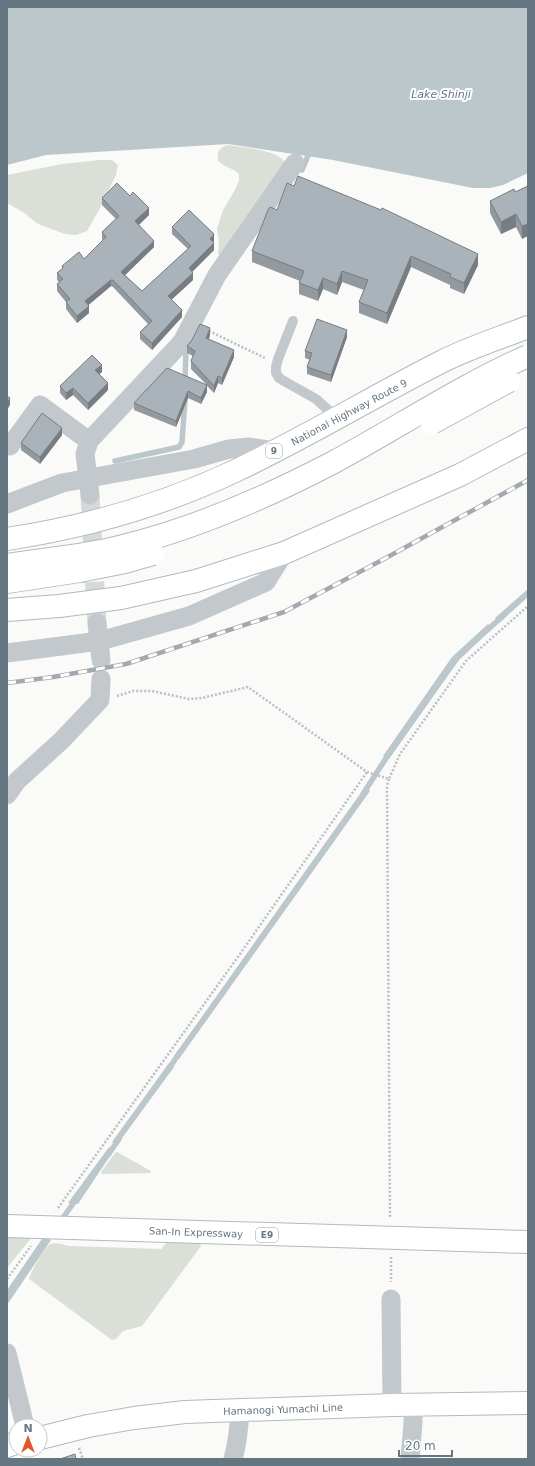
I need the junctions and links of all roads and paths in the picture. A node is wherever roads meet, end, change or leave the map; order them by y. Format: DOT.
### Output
graph roads {
  1 [pos="295,163"];
  2 [pos="293,321"];
  3 [pos="192,323"];
  4 [pos="528,327"];
  5 [pos="528,356"];
  6 [pos="277,364"];
  7 [pos="528,372"];
  8 [pos="337,418"];
  9 [pos="528,439"];
  10 [pos="90,441"];
  11 [pos="10,446"];
  12 [pos="275,451"];
  13 [pos="89,486"];
  14 [pos="7,504"];
  15 [pos="7,539"];
  16 [pos="284,553"];
  17 [pos="79,563"];
  18 [pos="7,565"];
  19 [pos="7,582"];
  20 [pos="528,606"];
  21 [pos="7,610"];
  22 [pos="99,632"];
  23 [pos="7,653"];
  24 [pos="101,660"];
  25 [pos="101,679"];
  26 [pos="100,700"];
  27 [pos="368,773"];
  28 [pos="389,779"];
  29 [pos="7,795"];
  30 [pos="7,1214"];
  31 [pos="54,1214"];
  32 [pos="390,1220"];
  33 [pos="7,1226"];
  34 [pos="528,1230"];
  35 [pos="35,1240"];
  36 [pos="528,1242"];
  37 [pos="391,1252"];
  38 [pos="7,1279"];
  39 [pos="391,1299"];
  40 [pos="7,1353"];
  41 [pos="528,1403"];
  42 [pos="402,1405"];
  43 [pos="240,1410"];
  44 [pos="23,1418"];
  45 [pos="48,1436"];
  46 [pos="79,1447"];
  47 [pos="83,1459"];
  48 [pos="233,1459"];
  49 [pos="410,1459"];
  1 -- 3 [label="street"];
  2 -- 6 [label="lane"];
  3 -- 6 [label="path"];
  3 -- 10 [label="street"];
  4 -- 8 [label="main road, National Highway Route 9 / 9"];
  5 -- 17 [label="main road, bridge"];
  6 -- 8 [label="lane"];
  7 -- 17 [label="main road, bridge"];
  8 -- 12 [label="main road, National Highway Route 9 / 9"];
  9 -- 16 [label="main road"];
  10 -- 11 [label="street"];
  10 -- 13 [label="street"];
  12 -- 13 [label="street"];
  12 -- 15 [label="main road, National Highway Route 9 / 9"];
  13 -- 14 [label="street"];
  16 -- 21 [label="main road"];
  16 -- 22 [label="street"];
  17 -- 18 [label="main road"];
  17 -- 19 [label="main road"];
  20 -- 28 [label="path"];
  22 -- 23 [label="street"];
  22 -- 24 [label="street"];
  25 -- 26 [label="street"];
  26 -- 27 [label="path"];
  26 -- 29 [label="street"];
  27 -- 28 [label="path"];
  27 -- 31 [label="path"];
  28 -- 32 [label="path"];
  30 -- 34 [label="main road, San-In Expressway / E9"];
  33 -- 36 [label="main road, San-In Expressway / E9, bridge"];
  35 -- 38 [label="path"];
  37 -- 39 [label="path"];
  39 -- 42 [label="street"];
  40 -- 44 [label="street"];
  41 -- 42 [label="main road, Hamanogi Yumachi Line"];
  42 -- 43 [label="main road, Hamanogi Yumachi Line"];
  42 -- 49 [label="street"];
  43 -- 45 [label="main road, Hamanogi Yumachi Line"];
  43 -- 48 [label="street"];
  46 -- 47 [label="path"];
}
